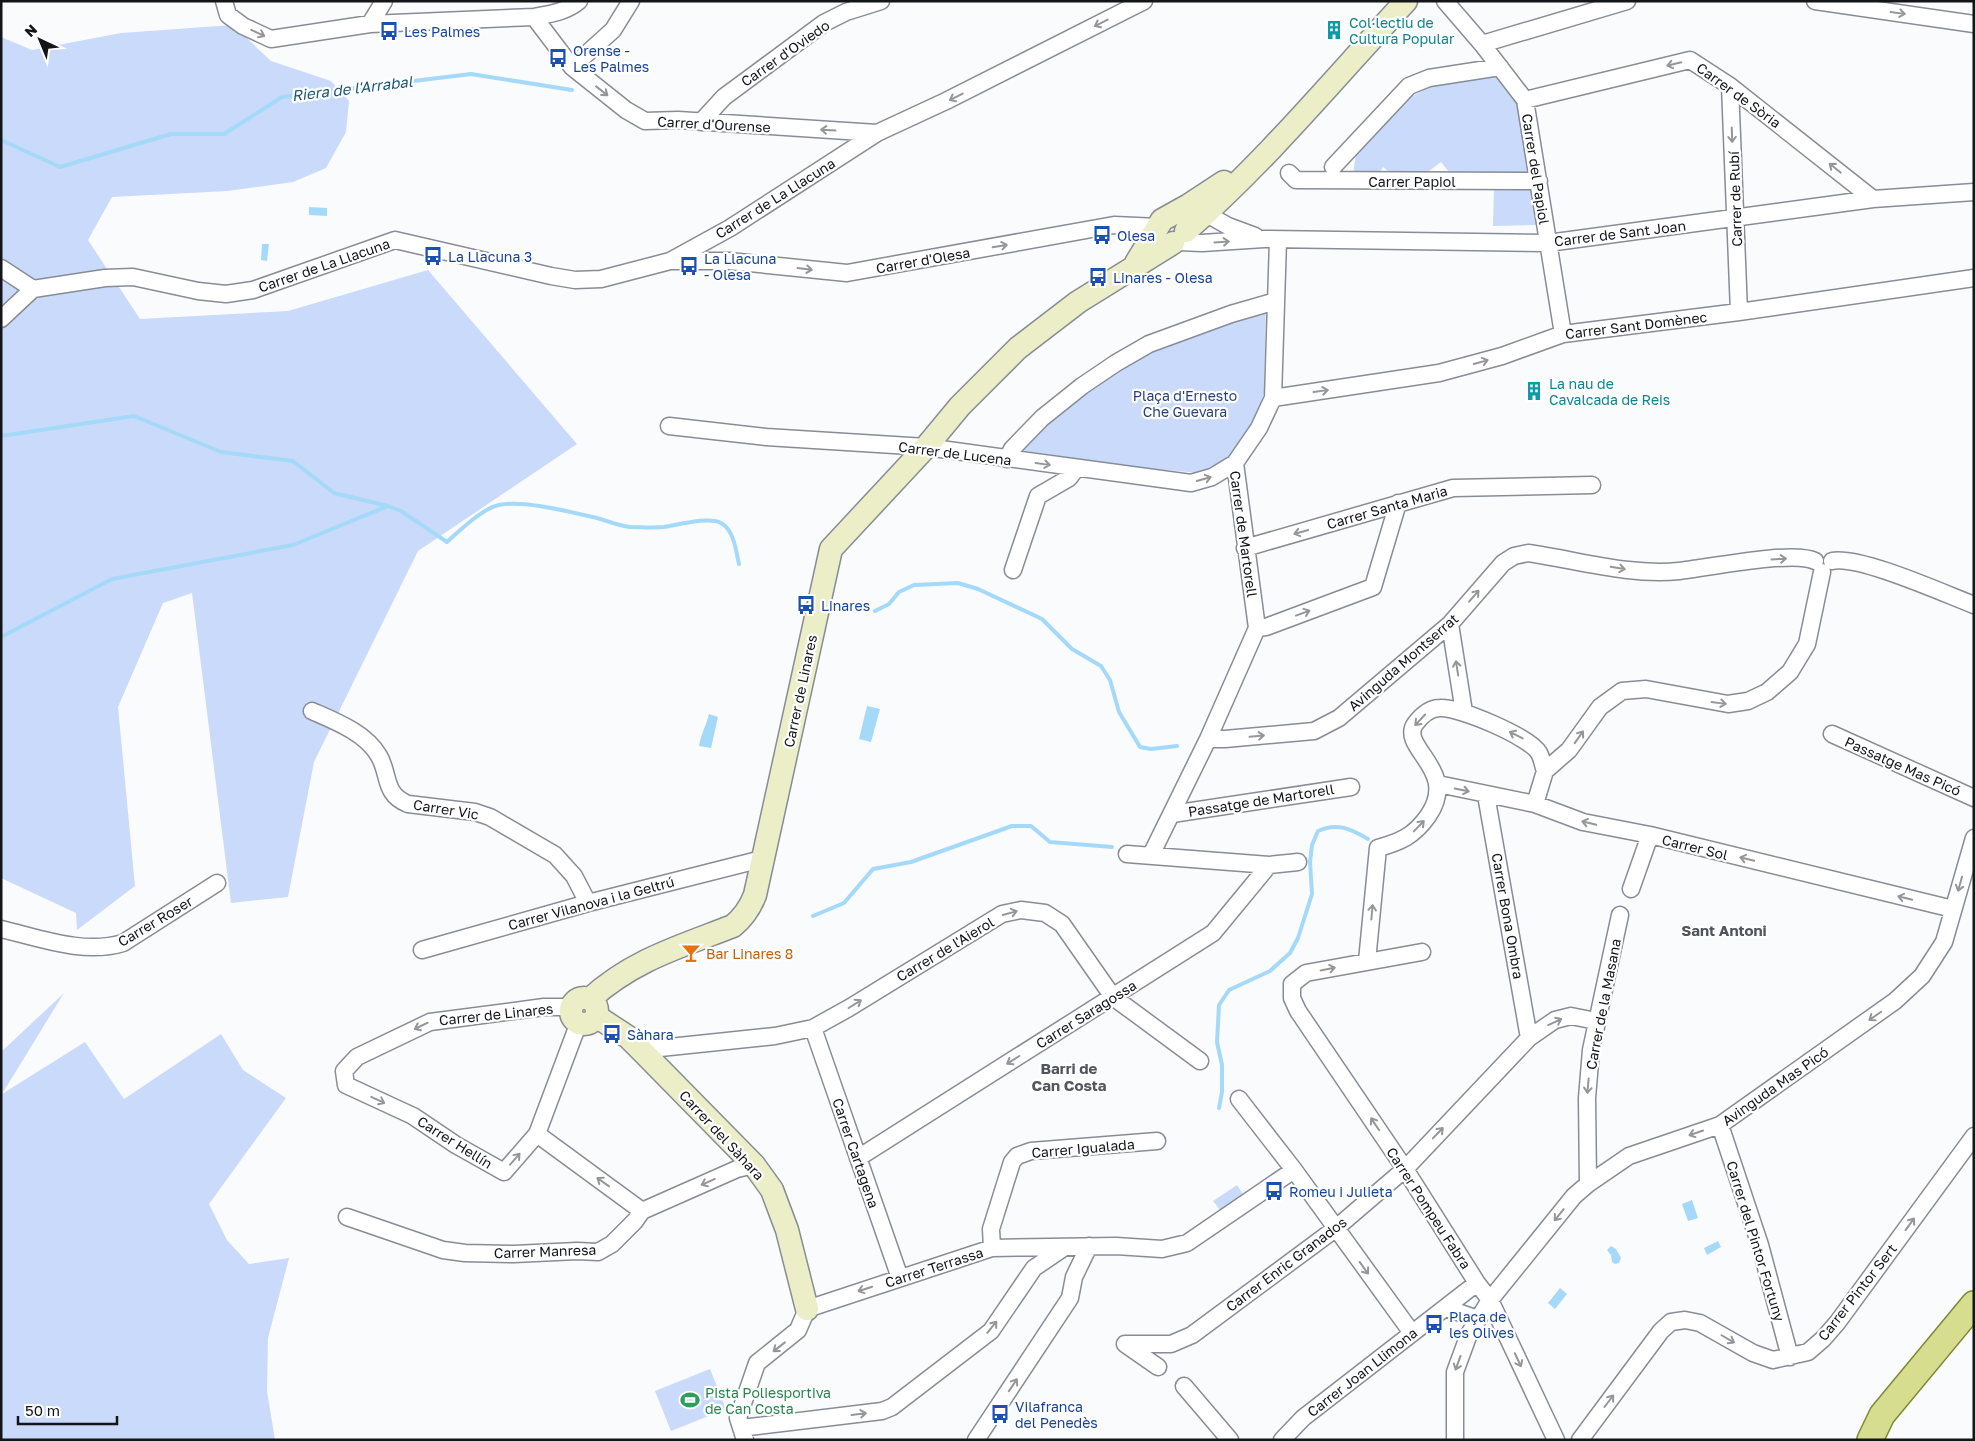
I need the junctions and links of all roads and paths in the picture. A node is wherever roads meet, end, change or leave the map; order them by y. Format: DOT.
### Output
graph roads {
  1 [pos="384,1"];
  2 [pos="578,1"];
  3 [pos="631,1"];
  4 [pos="881,1"];
  5 [pos="1144,1"];
  6 [pos="1406,1"];
  7 [pos="1445,1"];
  8 [pos="1627,1"];
  9 [pos="1815,1"];
  10 [pos="224,2"];
  11 [pos="534,17"];
  12 [pos="370,24"];
  13 [pos="1974,24"];
  14 [pos="1482,44"];
  15 [pos="572,67"];
  16 [pos="1500,67"];
  17 [pos="1730,86"];
  18 [pos="1525,100"];
  19 [pos="700,122"];
  20 [pos="877,133"];
  21 [pos="1268,153"];
  22 [pos="1333,167"];
  23 [pos="1289,173"];
  24 [pos="1539,181"];
  25 [pos="1230,191"];
  26 [pos="1974,192"];
  27 [pos="1873,199"];
  28 [pos="1736,218"];
  29 [pos="1114,226"];
  30 [pos="1178,226"];
  31 [pos="1228,226"];
  32 [pos="730,228"];
  33 [pos="1271,239"];
  34 [pos="1548,243"];
  35 [pos="670,260"];
  36 [pos="729,260"];
  37 [pos="1,268"];
  38 [pos="1133,268"];
  39 [pos="1974,278"];
  40 [pos="33,289"];
  41 [pos="1276,302"];
  42 [pos="1739,312"];
  43 [pos="1,318"];
  44 [pos="1563,334"];
  45 [pos="1273,398"];
  46 [pos="669,426"];
  47 [pos="926,447"];
  48 [pos="1008,459"];
  49 [pos="1235,463"];
  50 [pos="1076,469"];
  51 [pos="1592,485"];
  52 [pos="1398,503"];
  53 [pos="1246,548"];
  54 [pos="1823,565"];
  55 [pos="1013,570"];
  56 [pos="1974,605"];
  57 [pos="1450,624"];
  58 [pos="1257,628"];
  59 [pos="312,711"];
  60 [pos="1464,712"];
  61 [pos="1832,734"];
  62 [pos="1208,738"];
  63 [pos="1545,771"];
  64 [pos="1438,784"];
  65 [pos="1351,787"];
  66 [pos="1486,795"];
  67 [pos="1974,798"];
  68 [pos="1535,804"];
  69 [pos="1172,814"];
  70 [pos="1650,836"];
  71 [pos="1972,847"];
  72 [pos="1127,854"];
  73 [pos="1151,855"];
  74 [pos="762,859"];
  75 [pos="1298,862"];
  76 [pos="1269,866"];
  77 [pos="217,883"];
  78 [pos="1631,889"];
  79 [pos="588,903"];
  80 [pos="1953,909"];
  81 [pos="1620,915"];
  82 [pos="1,929"];
  83 [pos="422,950"];
  84 [pos="1422,952"];
  85 [pos="1367,961"];
  86 [pos="1113,997"];
  87 [pos="584,1011"];
  88 [pos="1596,1021"];
  89 [pos="813,1028"];
  90 [pos="1529,1038"];
  91 [pos="641,1050"];
  92 [pos="1200,1061"];
  93 [pos="344,1071"];
  94 [pos="1239,1099"];
  95 [pos="1720,1125"];
  96 [pos="537,1134"];
  97 [pos="1974,1136"];
  98 [pos="1157,1141"];
  99 [pos="858,1158"];
  100 [pos="754,1165"];
  101 [pos="1405,1169"];
  102 [pos="1294,1170"];
  103 [pos="1588,1184"];
  104 [pos="642,1211"];
  105 [pos="347,1216"];
  106 [pos="1335,1228"];
  107 [pos="1088,1246"];
  108 [pos="1034,1247"];
  109 [pos="1065,1247"];
  110 [pos="992,1248"];
  111 [pos="1034,1268"];
  112 [pos="1074,1277"];
  113 [pos="900,1278"];
  114 [pos="1477,1283"];
  115 [pos="1490,1300"];
  116 [pos="1974,1304"];
  117 [pos="807,1308"];
  118 [pos="1446,1308"];
  119 [pos="1478,1318"];
  120 [pos="1412,1333"];
  121 [pos="1790,1357"];
  122 [pos="1158,1367"];
  123 [pos="1184,1386"];
  124 [pos="743,1434"];
  125 [pos="976,1440"];
  126 [pos="1230,1440"];
  127 [pos="1282,1440"];
  128 [pos="1455,1440"];
  129 [pos="1556,1440"];
  130 [pos="1580,1440"];
  131 [pos="1870,1440"];
  1 -- 12 [label="street"];
  2 -- 11 [label="street"];
  3 -- 15 [label="street"];
  4 -- 19 [label="street, Carrer d'Oviedo"];
  5 -- 20 [label="street, Carrer de La Llacuna, one-way"];
  6 -- 21 [label="street, Carrer de Linares"];
  7 -- 14 [label="street, Carrer del Papiol"];
  8 -- 14 [label="street"];
  9 -- 13 [label="street, one-way"];
  10 -- 12 [label="street, one-way"];
  11 -- 12 [label="street"];
  11 -- 15 [label="street, Carrer d'Ourense"];
  14 -- 16 [label="street, Carrer del Papiol"];
  15 -- 19 [label="street, Carrer d'Ourense, one-way"];
  16 -- 18 [label="street, Carrer del Papiol"];
  16 -- 22 [label="street"];
  17 -- 18 [label="street, Carrer de Sòria, one-way"];
  27 -- 17 [label="street, Carrer de Sòria, one-way"];
  17 -- 28 [label="street, Carrer de Rubí, one-way"];
  18 -- 24 [label="street, Carrer del Papiol"];
  20 -- 19 [label="street, Carrer d'Ourense, one-way"];
  20 -- 32 [label="street, Carrer de La Llacuna"];
  21 -- 25 [label="street, Carrer de Linares"];
  21 -- 30 [label="street, Carrer de Linares"];
  23 -- 24 [label="street, Carrer Papiol"];
  24 -- 34 [label="street, Carrer del Papiol"];
  25 -- 30 [label="street, Carrer de Linares"];
  25 -- 31 [label="street"];
  26 -- 27 [label="street, Carrer de Sant Joan"];
  27 -- 28 [label="street, Carrer de Sant Joan"];
  28 -- 34 [label="street, Carrer de Sant Joan"];
  28 -- 42 [label="street, Carrer de Rubí"];
  29 -- 30 [label="street, Carrer d'Olesa"];
  36 -- 29 [label="street, Carrer d'Olesa, one-way"];
  29 -- 38 [label="street"];
  30 -- 31 [label="street, Carrer de Sant Joan"];
  30 -- 33 [label="street, Carrer de Sant Joan, one-way"];
  30 -- 38 [label="street, Carrer de Linares"];
  31 -- 33 [label="street, Carrer de Sant Joan"];
  32 -- 35 [label="street, Carrer de La Llacuna"];
  32 -- 36 [label="street"];
  33 -- 34 [label="street, Carrer de Sant Joan"];
  33 -- 41 [label="street, Carrer de Martorell"];
  34 -- 44 [label="street, Carrer del Papiol"];
  35 -- 36 [label="street, Carrer d'Olesa"];
  35 -- 40 [label="street, Carrer de La Llacuna"];
  37 -- 40 [label="street"];
  38 -- 47 [label="street, Carrer de Linares"];
  39 -- 42 [label="street, Carrer Sant Domènec"];
  40 -- 43 [label="street"];
  41 -- 45 [label="street, Carrer de Martorell"];
  41 -- 48 [label="street"];
  42 -- 44 [label="street, Carrer Sant Domènec"];
  45 -- 44 [label="street, Carrer Sant Domènec, one-way"];
  45 -- 49 [label="street, Carrer de Martorell"];
  46 -- 47 [label="street, Carrer de Lucena"];
  47 -- 48 [label="street, Carrer de Lucena"];
  47 -- 74 [label="street, Carrer de Linares"];
  48 -- 50 [label="street, Carrer de Lucena, one-way"];
  50 -- 49 [label="street, Carrer de Lucena, one-way"];
  49 -- 53 [label="street, Carrer de Martorell"];
  50 -- 55 [label="street"];
  51 -- 52 [label="street, Carrer Santa Maria"];
  52 -- 53 [label="street, Carrer Santa Maria, one-way"];
  58 -- 52 [label="street, one-way"];
  53 -- 58 [label="street, Carrer de Martorell"];
  54 -- 56 [label="street, Avinguda Montserrat"];
  57 -- 54 [label="street, Avinguda Montserrat, one-way"];
  63 -- 54 [label="street, one-way"];
  60 -- 57 [label="street, one-way"];
  62 -- 57 [label="street, Avinguda Montserrat, one-way"];
  58 -- 62 [label="street"];
  59 -- 79 [label="street, Carrer Vic"];
  63 -- 60 [label="street, one-way"];
  60 -- 64 [label="street, one-way"];
  61 -- 67 [label="street, Passatge Mas Picó"];
  62 -- 69 [label="street"];
  63 -- 68 [label="street"];
  64 -- 66 [label="street, Carrer Sol, one-way"];
  85 -- 64 [label="street, one-way"];
  65 -- 69 [label="street, Passatge de Martorell"];
  66 -- 68 [label="street, Carrer Sol"];
  66 -- 90 [label="street, Carrer Bona Ombra"];
  70 -- 68 [label="street, Carrer Sol, one-way"];
  69 -- 73 [label="street"];
  70 -- 78 [label="street"];
  80 -- 70 [label="street, Carrer Sol, one-way"];
  71 -- 80 [label="street, Avinguda Mas Picó, one-way"];
  72 -- 73 [label="street"];
  73 -- 76 [label="street"];
  74 -- 79 [label="street, Carrer Vilanova i la Geltrú"];
  74 -- 87 [label="street, Carrer de Linares"];
  75 -- 76 [label="street"];
  76 -- 86 [label="street, Carrer Saragossa"];
  77 -- 82 [label="street, Carrer Roser"];
  79 -- 83 [label="street, Carrer Vilanova i la Geltrú"];
  80 -- 95 [label="street, Avinguda Mas Picó, one-way"];
  81 -- 88 [label="street, Carrer de la Masana"];
  84 -- 85 [label="street"];
  101 -- 85 [label="street, Carrer Pompeu Fabra, one-way"];
  89 -- 86 [label="street, Carrer de l'Aierol, one-way"];
  86 -- 92 [label="street, Carrer de l'Aierol"];
  86 -- 99 [label="street, Carrer Saragossa, one-way"];
  87 -- 91 [label="street, Carrer del Sàhara"];
  87 -- 93 [label="street, Carrer de Linares, one-way"];
  87 -- 96 [label="street, Carrer Hellín"];
  90 -- 88 [label="street, Carrer Enric Granados, one-way"];
  88 -- 103 [label="street, Carrer de la Masana, one-way"];
  89 -- 91 [label="street, Carrer de l'Aierol"];
  89 -- 99 [label="street, Carrer Cartagena"];
  101 -- 90 [label="street, Carrer Enric Granados, one-way"];
  91 -- 100 [label="street, Carrer del Sàhara"];
  93 -- 96 [label="street, Carrer Hellín, one-way"];
  94 -- 102 [label="street"];
  95 -- 103 [label="street, Avinguda Mas Picó, one-way"];
  95 -- 121 [label="street, Carrer del Pintor Fortuny"];
  104 -- 96 [label="street, one-way"];
  121 -- 97 [label="street, Carrer Pintor Sert, one-way"];
  98 -- 110 [label="street, Carrer Igualada"];
  99 -- 113 [label="street, Carrer Cartagena"];
  100 -- 104 [label="street, Carrer Manresa, one-way"];
  100 -- 117 [label="street, Carrer del Sàhara"];
  101 -- 106 [label="street, Carrer Enric Granados"];
  101 -- 114 [label="street, Carrer Pompeu Fabra"];
  102 -- 106 [label="street"];
  102 -- 107 [label="street, Carrer Terrassa"];
  103 -- 115 [label="street, Avinguda Mas Picó, one-way"];
  104 -- 105 [label="street, Carrer Manresa"];
  106 -- 120 [label="street, one-way"];
  106 -- 122 [label="street, Carrer Enric Granados"];
  107 -- 109 [label="street, Carrer Terrassa"];
  107 -- 112 [label="street"];
  108 -- 109 [label="street, Carrer Terrassa"];
  108 -- 110 [label="street, Carrer Terrassa"];
  108 -- 111 [label="street"];
  109 -- 111 [label="street"];
  109 -- 112 [label="street"];
  110 -- 113 [label="street, Carrer Terrassa"];
  124 -- 111 [label="street, one-way"];
  125 -- 112 [label="street, one-way"];
  113 -- 117 [label="street, Carrer Terrassa, one-way"];
  114 -- 115 [label="street, Carrer Pompeu Fabra"];
  114 -- 118 [label="street, Carrer Joan Llimona"];
  115 -- 119 [label="street, Avinguda Mas Picó"];
  115 -- 129 [label="street, Carrer Pompeu Fabra, one-way"];
  116 -- 131 [label="main road"];
  117 -- 124 [label="street, one-way"];
  118 -- 119 [label="street"];
  118 -- 120 [label="street, Carrer Joan Llimona"];
  119 -- 128 [label="street, Avinguda Mas Picó, one-way"];
  120 -- 127 [label="street, Carrer Joan Llimona"];
  130 -- 121 [label="street, Carrer Pintor Sert, one-way"];
  123 -- 126 [label="street"];
}
